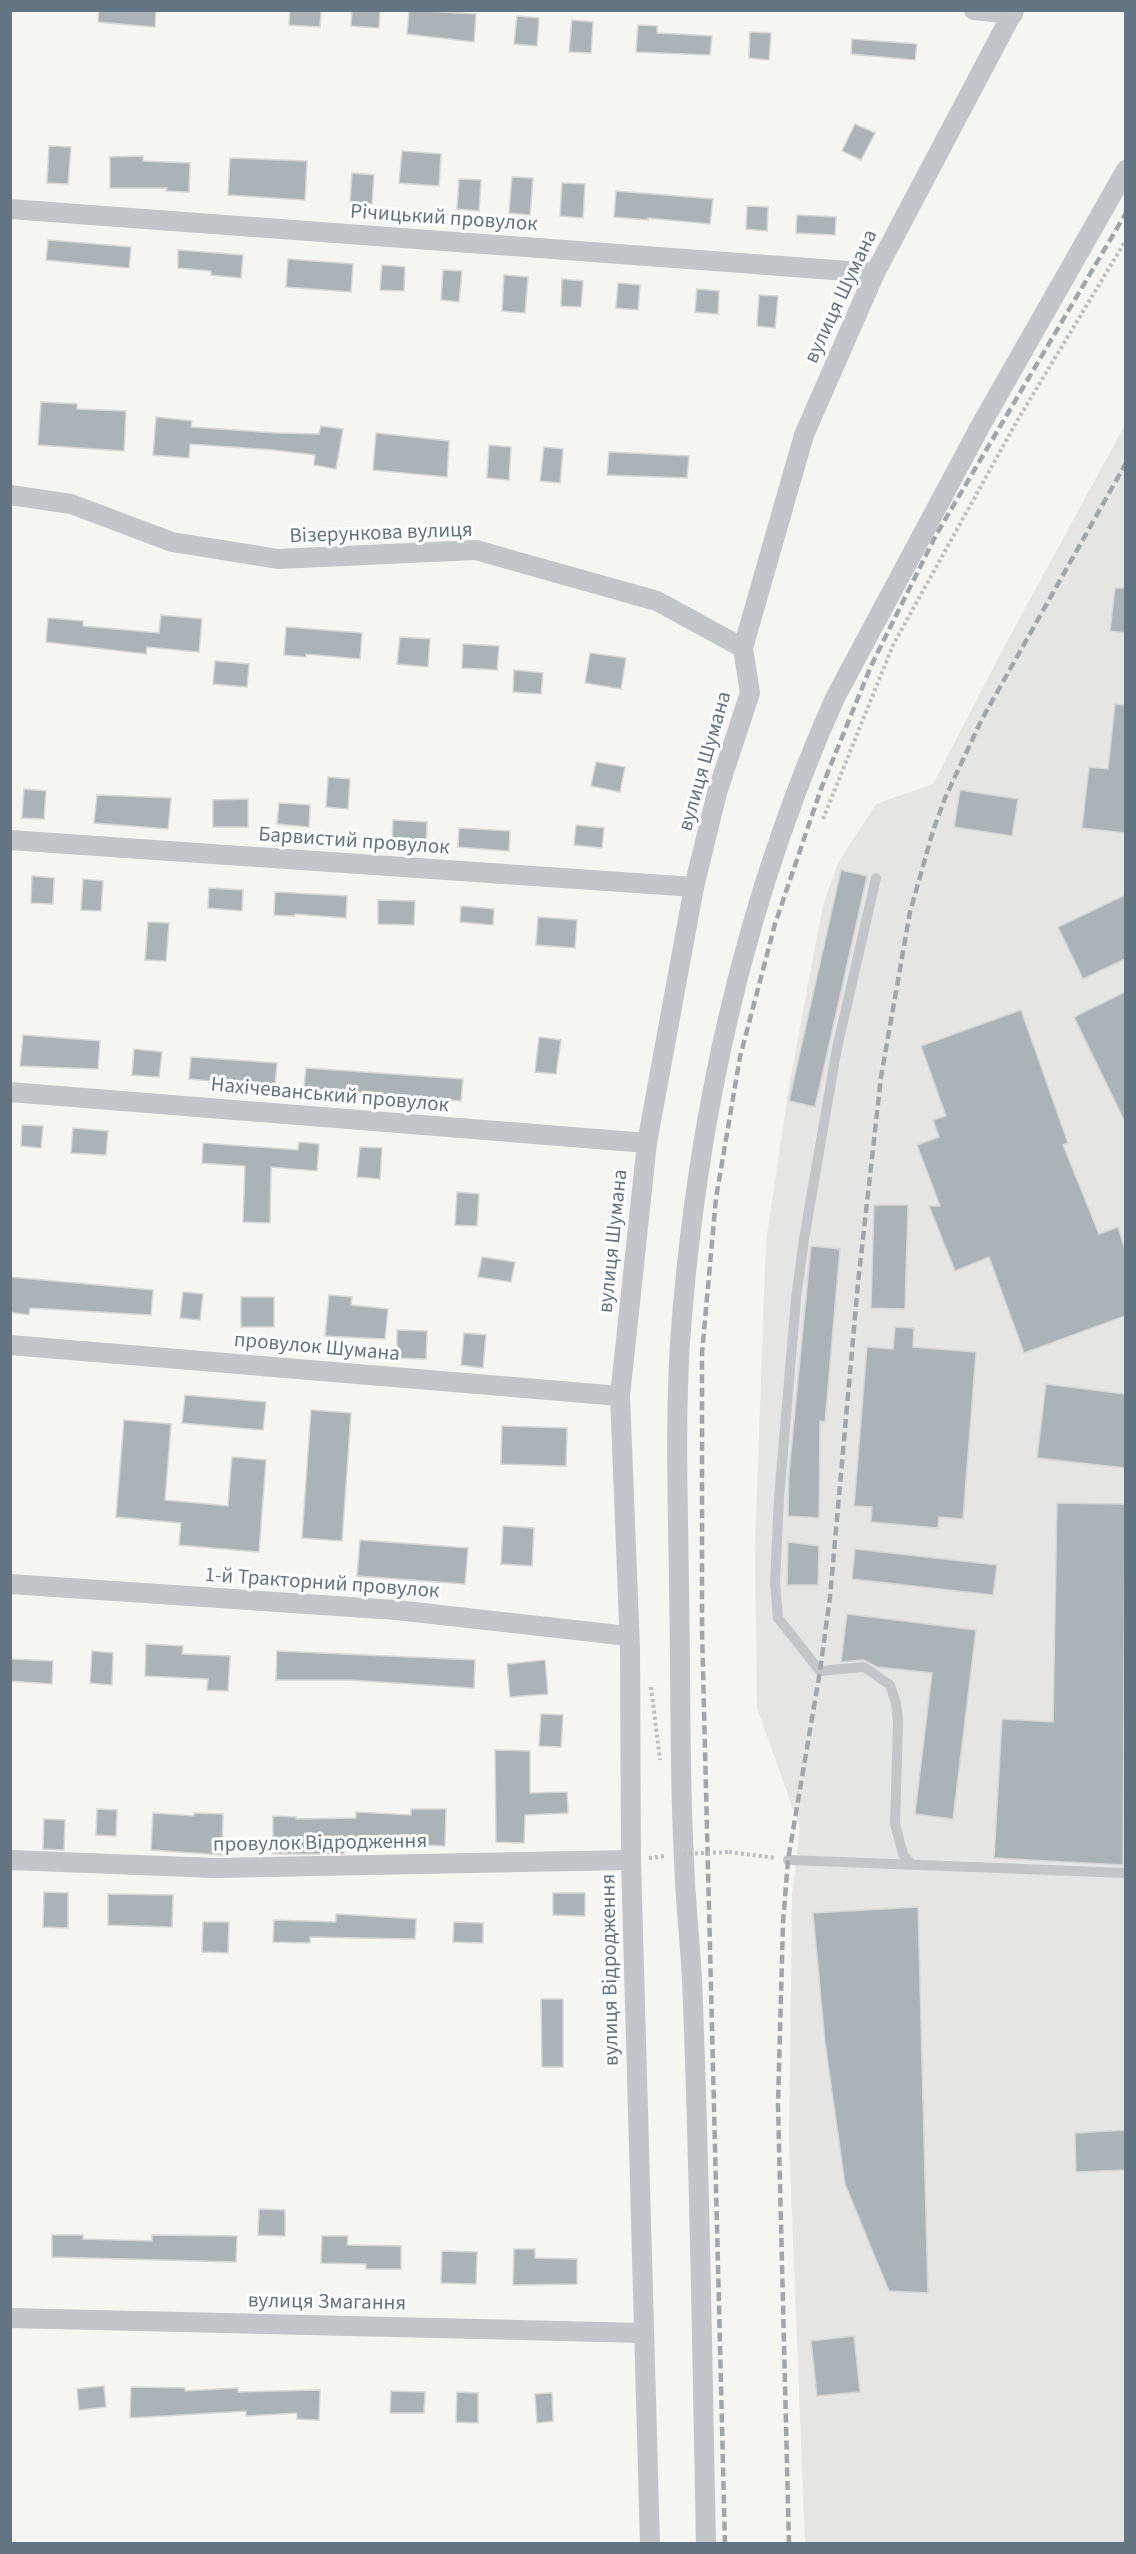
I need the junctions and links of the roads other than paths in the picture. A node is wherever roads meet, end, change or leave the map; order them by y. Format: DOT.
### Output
graph roads {
  1 [pos="974,10"];
  2 [pos="1013,12"];
  3 [pos="1125,170"];
  4 [pos="10,209"];
  5 [pos="875,273"];
  6 [pos="10,495"];
  7 [pos="743,648"];
  8 [pos="10,840"];
  9 [pos="876,878"];
  10 [pos="694,887"];
  11 [pos="10,1092"];
  12 [pos="646,1143"];
  13 [pos="10,1345"];
  14 [pos="620,1396"];
  15 [pos="10,1584"];
  16 [pos="628,1636"];
  17 [pos="10,1860"];
  18 [pos="631,1860"];
  19 [pos="788,1860"];
  20 [pos="911,1864"];
  21 [pos="1125,1873"];
  22 [pos="10,2318"];
  23 [pos="643,2333"];
  24 [pos="650,2544"];
  25 [pos="706,2544"];
  1 -- 2 [label="street"];
  2 -- 5 [label="street, вулиця Шумана"];
  3 -- 25 [label="street"];
  4 -- 5 [label="street, Річицький провулок"];
  5 -- 7 [label="street, вулиця Шумана"];
  6 -- 7 [label="street, Візерункова вулиця"];
  7 -- 10 [label="street, вулиця Шумана"];
  8 -- 10 [label="street, Барвистий провулок"];
  9 -- 20 [label="lane"];
  10 -- 12 [label="street, вулиця Шумана"];
  11 -- 12 [label="street, Нахічеванський провулок"];
  12 -- 14 [label="street, вулиця Шумана"];
  13 -- 14 [label="street, провулок Шумана"];
  14 -- 16 [label="street, вулиця Відродження"];
  15 -- 16 [label="street, 1-й Тракторний провулок"];
  16 -- 18 [label="street, вулиця Відродження"];
  17 -- 18 [label="street, провулок Відродження"];
  18 -- 23 [label="street, вулиця Відродження"];
  19 -- 20 [label="lane"];
  20 -- 21 [label="lane"];
  22 -- 23 [label="street, вулиця Змагання"];
  23 -- 24 [label="street, вулиця Відродження"];
}
